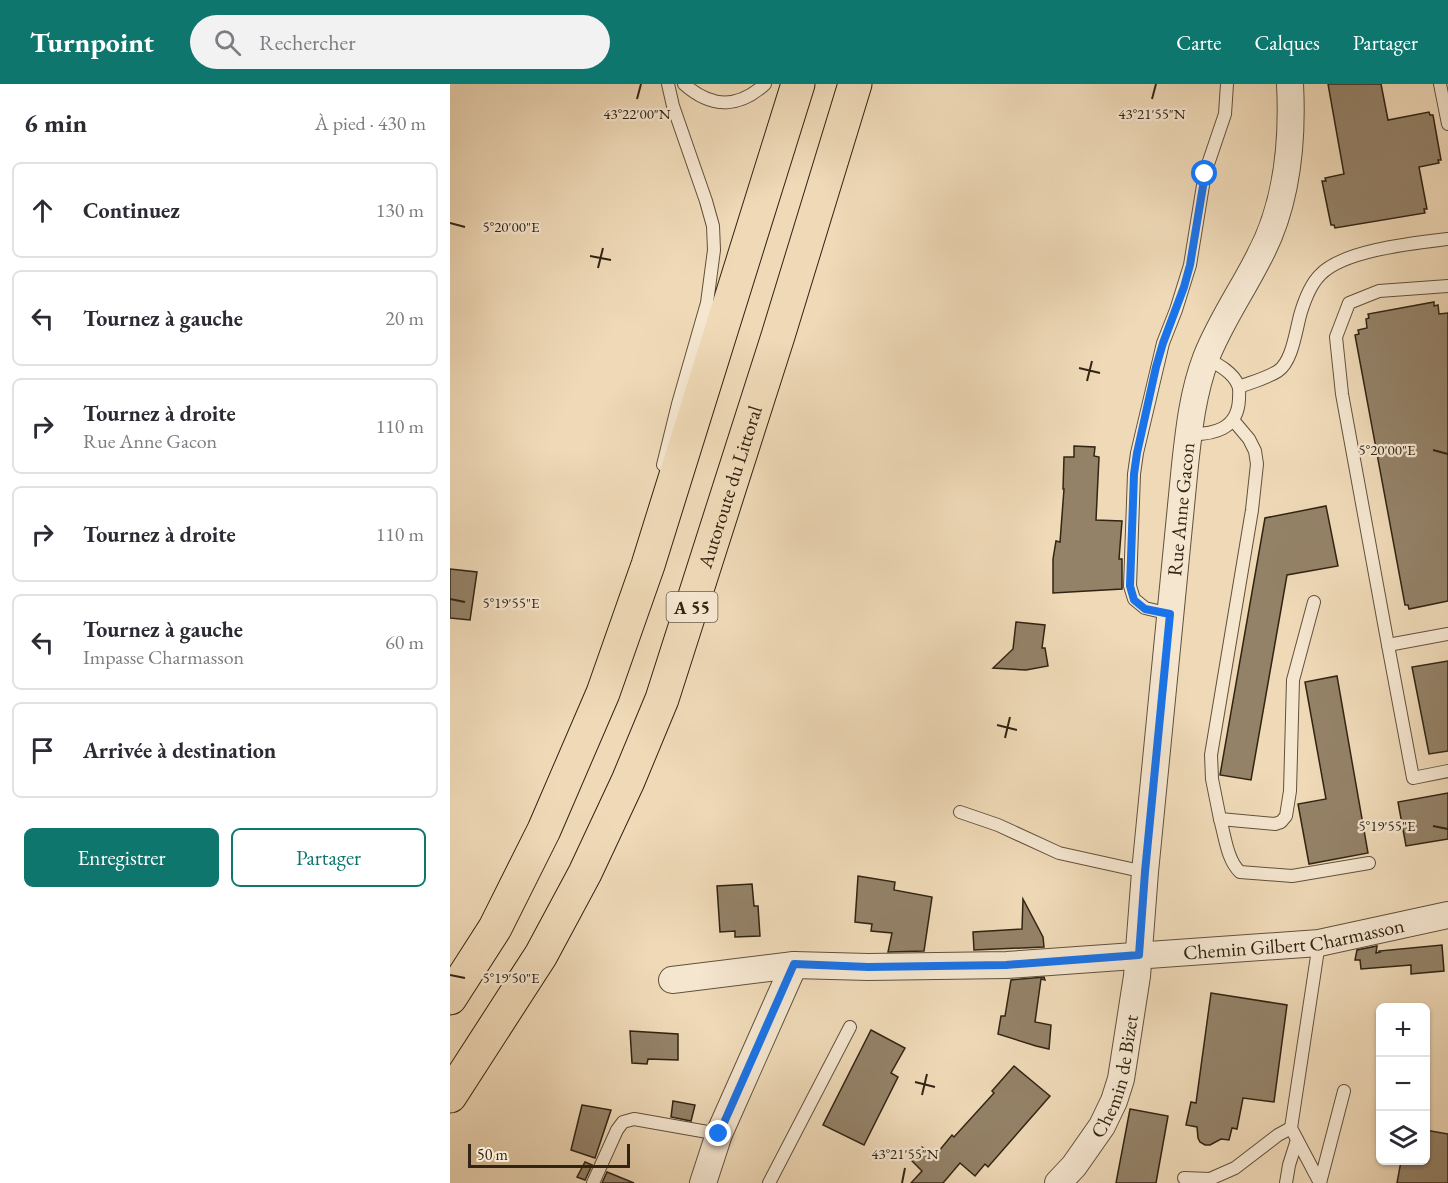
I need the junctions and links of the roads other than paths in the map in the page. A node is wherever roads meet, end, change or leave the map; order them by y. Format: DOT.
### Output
graph roads {
  1 [pos="668,84"];
  2 [pos="684,84"];
  3 [pos="765,84"];
  4 [pos="798,84"];
  5 [pos="855,84"];
  6 [pos="1227,84"];
  7 [pos="1290,84"];
  8 [pos="1440,84"];
  9 [pos="1448,124"];
  10 [pos="1448,239"];
  11 [pos="1448,286"];
  12 [pos="1206,358"];
  13 [pos="1239,387"];
  14 [pos="1233,420"];
  15 [pos="1188,434"];
  16 [pos="648,565"];
  17 [pos="1314,602"];
  18 [pos="1170,614"];
  19 [pos="1448,634"];
  20 [pos="1389,645"];
  21 [pos="1448,771"];
  22 [pos="960,812"];
  23 [pos="1220,819"];
  24 [pos="1369,863"];
  25 [pos="1145,872"];
  26 [pos="1448,915"];
  27 [pos="1319,943"];
  28 [pos="1139,955"];
  29 [pos="794,964"];
  30 [pos="672,980"];
  31 [pos="450,998"];
  32 [pos="850,1027"];
  33 [pos="1344,1091"];
  34 [pos="450,1096"];
  35 [pos="1291,1128"];
  36 [pos="719,1134"];
  37 [pos="1297,1140"];
  38 [pos="1184,1178"];
  39 [pos="593,1183"];
  40 [pos="703,1183"];
  41 [pos="769,1183"];
  42 [pos="1058,1183"];
  43 [pos="1286,1183"];
  44 [pos="1320,1183"];
  1 -- 16 [label="lane"];
  2 -- 3 [label="lane"];
  4 -- 16 [label="highway, A 55"];
  5 -- 34 [label="highway, Autoroute du Littoral / A 55"];
  6 -- 18 [label="lane"];
  7 -- 12 [label="street, Rue Anne Gacon"];
  8 -- 9 [label="lane"];
  10 -- 13 [label="lane"];
  11 -- 20 [label="lane"];
  12 -- 13 [label="lane"];
  12 -- 15 [label="street, Rue Anne Gacon"];
  13 -- 14 [label="lane"];
  14 -- 15 [label="lane"];
  14 -- 23 [label="lane"];
  15 -- 18 [label="street, Rue Anne Gacon"];
  16 -- 31 [label="highway, A 55"];
  17 -- 23 [label="lane"];
  18 -- 25 [label="street, Rue Anne Gacon"];
  19 -- 20 [label="lane"];
  20 -- 21 [label="lane"];
  22 -- 25 [label="lane"];
  23 -- 24 [label="lane"];
  25 -- 28 [label="street, Rue Anne Gacon"];
  26 -- 27 [label="street, Chemin Gilbert Charmasson"];
  27 -- 28 [label="street, Chemin Gilbert Charmasson"];
  27 -- 35 [label="lane"];
  28 -- 29 [label="street, Chemin Gilbert Charmasson"];
  28 -- 42 [label="street, Chemin de Bizet"];
  29 -- 30 [label="street, Chemin Gilbert Charmasson"];
  29 -- 36 [label="street"];
  32 -- 41 [label="lane"];
  33 -- 44 [label="lane"];
  35 -- 37 [label="lane"];
  35 -- 38 [label="lane"];
  36 -- 39 [label="lane"];
  36 -- 40 [label="street"];
  37 -- 43 [label="lane"];
  37 -- 44 [label="lane"];
}
